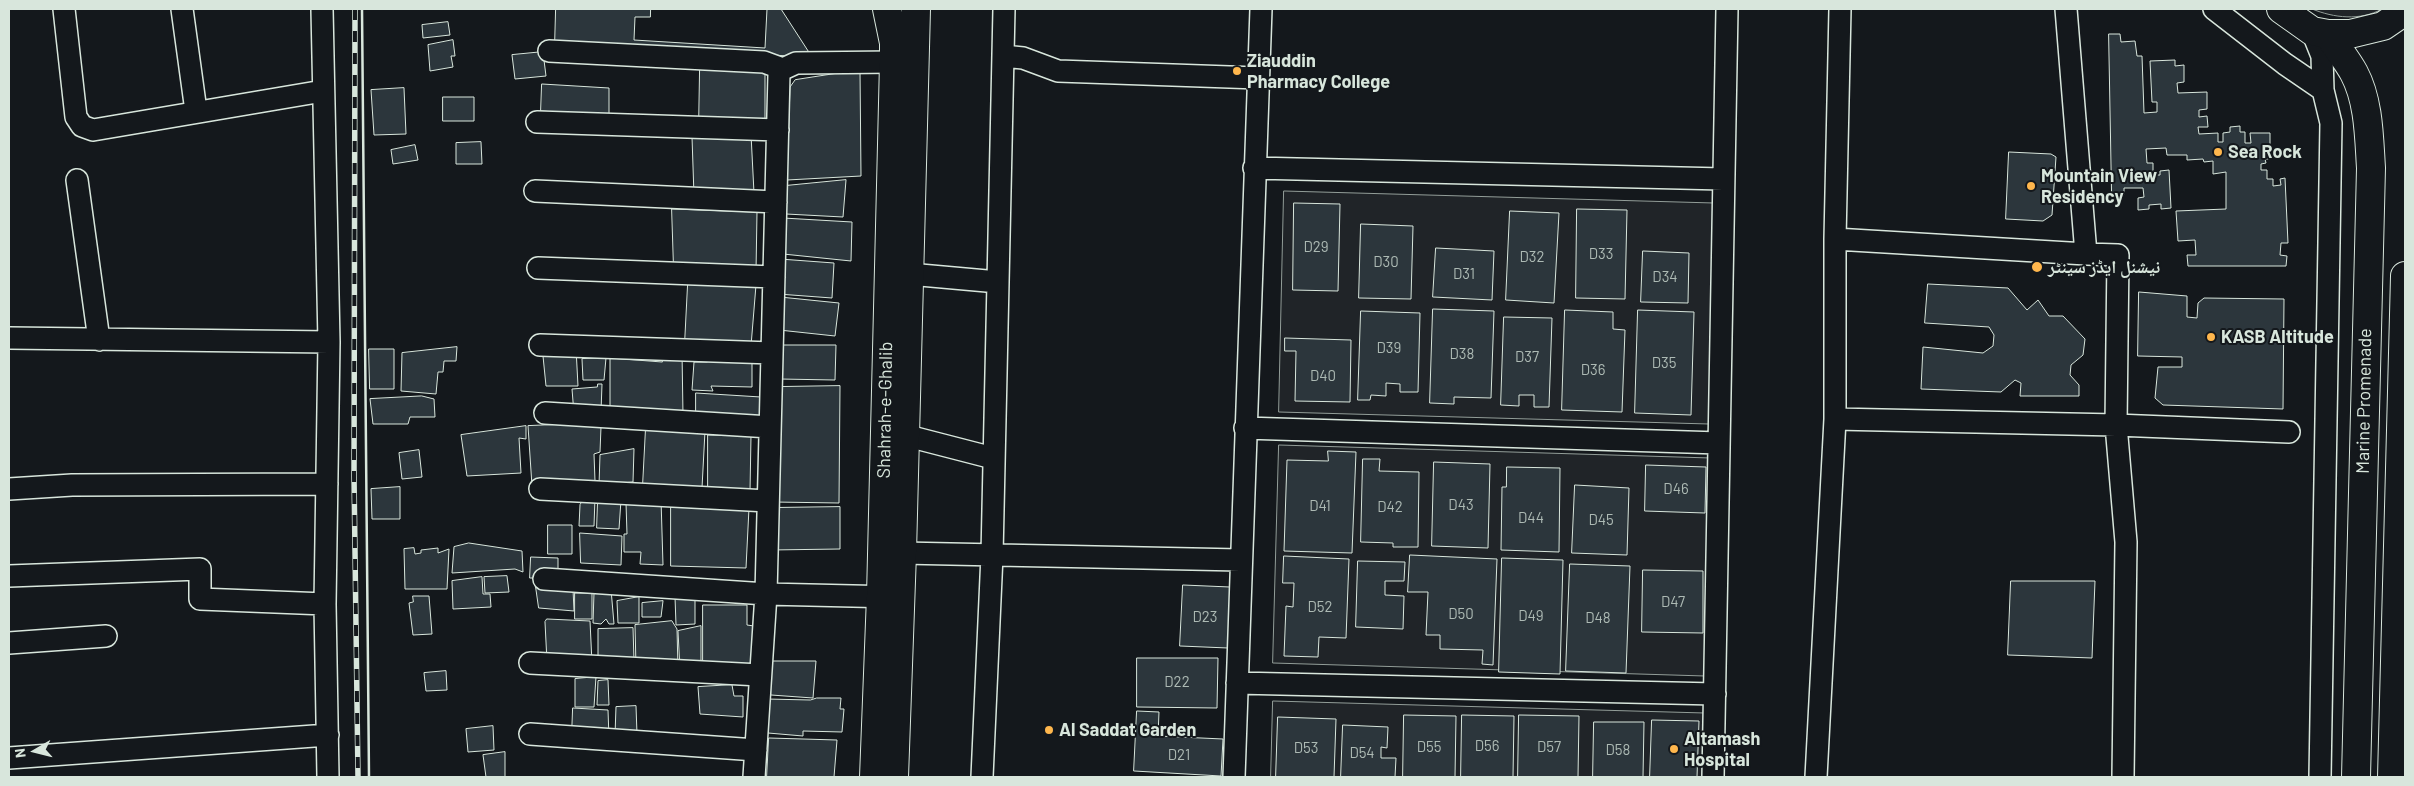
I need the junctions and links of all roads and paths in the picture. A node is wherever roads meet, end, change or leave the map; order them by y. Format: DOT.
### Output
graph roads {
  1 [pos="64,9"];
  2 [pos="182,9"];
  3 [pos="322,9"];
  4 [pos="887,9"];
  5 [pos="916,9"];
  6 [pos="1004,9"];
  7 [pos="1261,9"];
  8 [pos="1727,9"];
  9 [pos="1840,9"];
  10 [pos="2066,9"];
  11 [pos="2214,9"];
  12 [pos="2281,9"];
  13 [pos="2405,11"];
  14 [pos="2320,33"];
  15 [pos="549,52"];
  16 [pos="1003,56"];
  17 [pos="900,57"];
  18 [pos="783,68"];
  19 [pos="1258,78"];
  20 [pos="323,90"];
  21 [pos="2323,90"];
  22 [pos="196,111"];
  23 [pos="537,122"];
  24 [pos="778,130"];
  25 [pos="1254,168"];
  26 [pos="1723,179"];
  27 [pos="76,180"];
  28 [pos="535,190"];
  29 [pos="776,202"];
  30 [pos="1835,239"];
  31 [pos="2086,254"];
  32 [pos="538,268"];
  33 [pos="909,274"];
  34 [pos="2405,276"];
  35 [pos="774,277"];
  36 [pos="998,282"];
  37 [pos="9,338"];
  38 [pos="99,340"];
  39 [pos="329,342"];
  40 [pos="540,345"];
  41 [pos="772,353"];
  42 [pos="545,413"];
  43 [pos="1835,419"];
  44 [pos="2116,425"];
  45 [pos="770,427"];
  46 [pos="1245,428"];
  47 [pos="2289,432"];
  48 [pos="904,435"];
  49 [pos="1719,443"];
  50 [pos="994,458"];
  51 [pos="327,484"];
  52 [pos="9,489"];
  53 [pos="540,489"];
  54 [pos="768,501"];
  55 [pos="902,553"];
  56 [pos="992,555"];
  57 [pos="1240,560"];
  58 [pos="9,576"];
  59 [pos="544,579"];
  60 [pos="766,594"];
  61 [pos="891,596"];
  62 [pos="325,604"];
  63 [pos="106,636"];
  64 [pos="9,643"];
  65 [pos="530,663"];
  66 [pos="760,676"];
  67 [pos="1237,683"];
  68 [pos="1715,694"];
  69 [pos="530,734"];
  70 [pos="328,735"];
  71 [pos="756,750"];
  72 [pos="9,758"];
  73 [pos="328,777"];
  74 [pos="754,777"];
  75 [pos="874,777"];
  76 [pos="894,777"];
  77 [pos="982,777"];
  78 [pos="1234,777"];
  79 [pos="1713,777"];
  80 [pos="1816,777"];
  81 [pos="2123,777"];
  82 [pos="2320,777"];
  83 [pos="2356,777"];
  84 [pos="2392,777"];
  1 -- 22 [label="street"];
  2 -- 22 [label="street"];
  3 -- 20 [label="street"];
  4 -- 17 [label="main road"];
  5 -- 17 [label="main road"];
  6 -- 16 [label="street"];
  7 -- 19 [label="street"];
  8 -- 26 [label="street"];
  9 -- 30 [label="street"];
  10 -- 31 [label="street"];
  11 -- 21 [label="street"];
  12 -- 14 [label="main road"];
  13 -- 14 [label="main road"];
  14 -- 21 [label="street"];
  14 -- 83 [label="main road, Marine Promenade"];
  15 -- 18 [label="street"];
  16 -- 19 [label="street"];
  16 -- 36 [label="street"];
  17 -- 18 [label="street"];
  17 -- 33 [label="main road, Shahrah-e-Ghalib"];
  17 -- 61 [label="main road, Shahrah-e-Ghalib"];
  18 -- 24 [label="street"];
  19 -- 25 [label="street"];
  20 -- 22 [label="street"];
  20 -- 39 [label="street"];
  21 -- 82 [label="street"];
  23 -- 24 [label="street"];
  24 -- 29 [label="street"];
  25 -- 26 [label="street"];
  25 -- 46 [label="street"];
  26 -- 49 [label="street"];
  27 -- 38 [label="street"];
  28 -- 29 [label="street"];
  29 -- 35 [label="street"];
  30 -- 31 [label="street"];
  30 -- 43 [label="street"];
  31 -- 44 [label="street"];
  32 -- 35 [label="street"];
  33 -- 36 [label="street"];
  33 -- 48 [label="main road, Shahrah-e-Ghalib"];
  34 -- 84 [label="main road"];
  35 -- 41 [label="street"];
  36 -- 50 [label="street"];
  37 -- 38 [label="street"];
  38 -- 39 [label="street"];
  39 -- 51 [label="street"];
  40 -- 41 [label="street"];
  41 -- 45 [label="street"];
  42 -- 45 [label="street"];
  43 -- 44 [label="street"];
  43 -- 80 [label="street"];
  44 -- 47 [label="street"];
  44 -- 81 [label="street"];
  45 -- 54 [label="street"];
  46 -- 49 [label="street"];
  46 -- 57 [label="street"];
  48 -- 50 [label="street"];
  48 -- 55 [label="main road, Shahrah-e-Ghalib"];
  49 -- 68 [label="street"];
  50 -- 56 [label="street"];
  51 -- 52 [label="street"];
  51 -- 62 [label="street"];
  53 -- 54 [label="street"];
  54 -- 60 [label="street"];
  55 -- 56 [label="street"];
  55 -- 61 [label="main road, Shahrah-e-Ghalib"];
  56 -- 57 [label="street"];
  56 -- 77 [label="street"];
  57 -- 67 [label="street"];
  58 -- 62 [label="street"];
  59 -- 60 [label="street"];
  60 -- 61 [label="street"];
  60 -- 66 [label="street"];
  61 -- 75 [label="main road, Shahrah-e-Ghalib"];
  61 -- 76 [label="main road, Shahrah-e-Ghalib"];
  62 -- 70 [label="street"];
  63 -- 64 [label="street"];
  65 -- 66 [label="street"];
  66 -- 71 [label="street"];
  67 -- 68 [label="street"];
  67 -- 78 [label="street"];
  68 -- 79 [label="street"];
  69 -- 71 [label="street"];
  70 -- 72 [label="street"];
  70 -- 73 [label="street"];
  71 -- 74 [label="street"];
}
